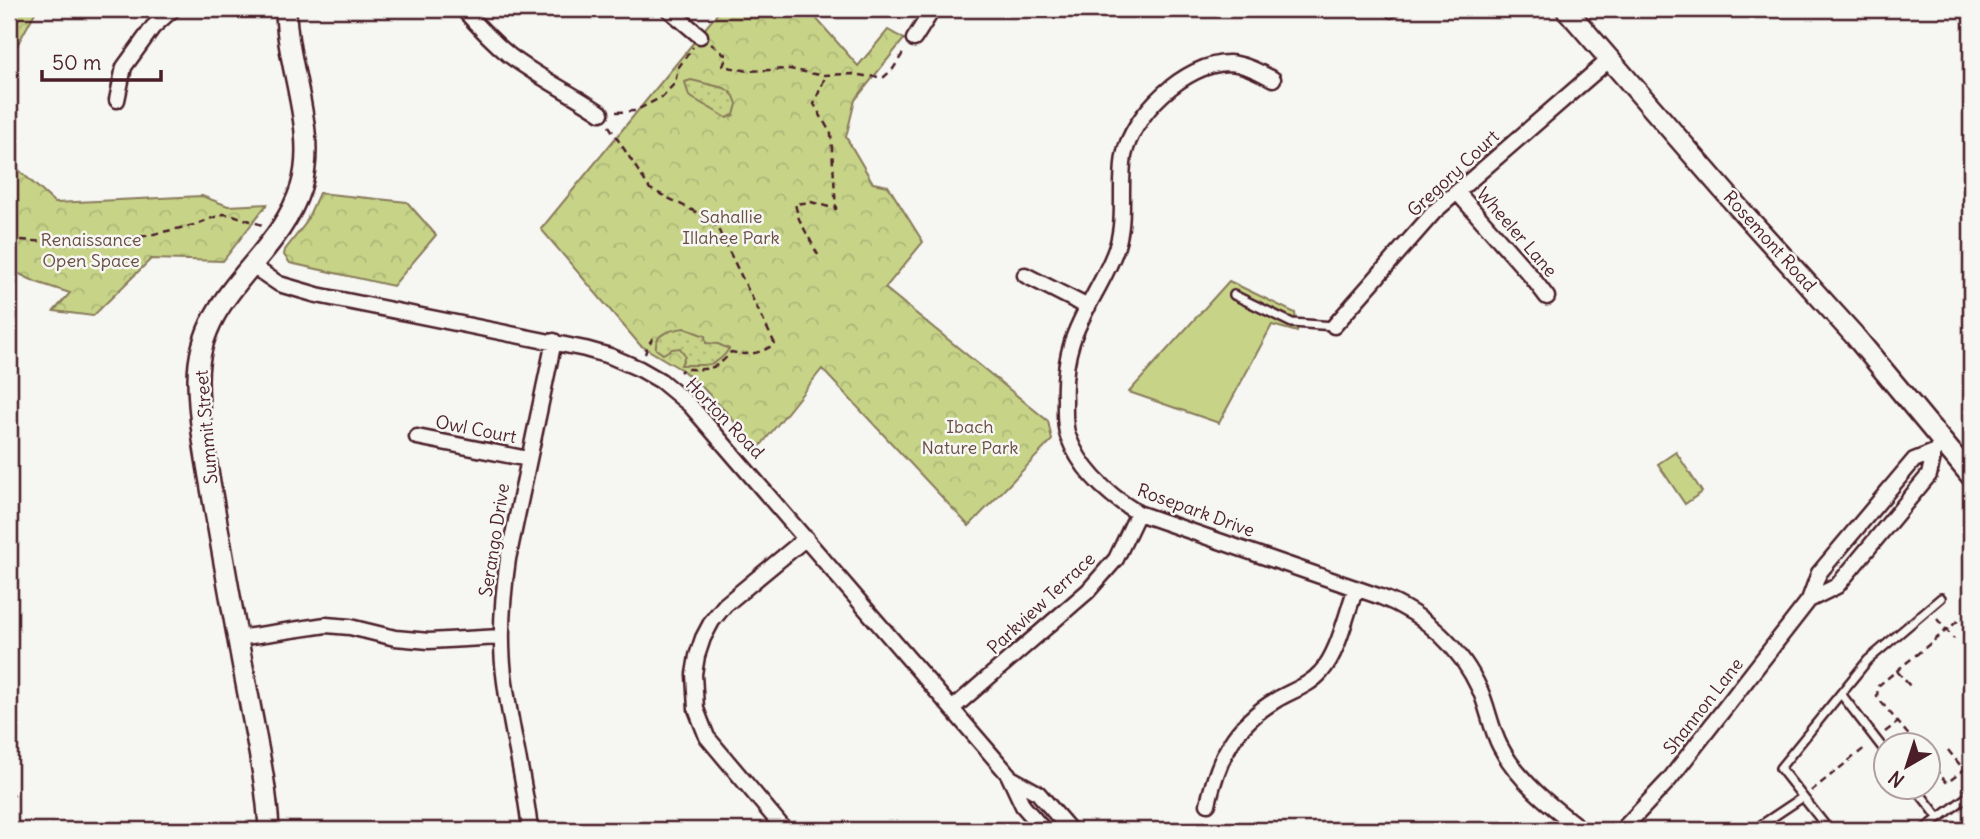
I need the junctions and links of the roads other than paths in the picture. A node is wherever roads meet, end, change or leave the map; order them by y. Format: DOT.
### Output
graph roads {
  1 [pos="173,9"];
  2 [pos="286,9"];
  3 [pos="463,9"];
  4 [pos="668,9"];
  5 [pos="933,9"];
  6 [pos="1566,9"];
  7 [pos="700,36"];
  8 [pos="914,39"];
  9 [pos="1610,59"];
  10 [pos="1273,79"];
  11 [pos="117,100"];
  12 [pos="601,113"];
  13 [pos="1457,192"];
  14 [pos="251,265"];
  15 [pos="1025,275"];
  16 [pos="1234,295"];
  17 [pos="1547,297"];
  18 [pos="1088,307"];
  19 [pos="1334,326"];
  20 [pos="554,341"];
  21 [pos="417,437"];
  22 [pos="1939,447"];
  23 [pos="528,459"];
  24 [pos="1971,476"];
  25 [pos="1138,513"];
  26 [pos="806,538"];
  27 [pos="1356,589"];
  28 [pos="1941,598"];
  29 [pos="1809,600"];
  30 [pos="501,637"];
  31 [pos="238,638"];
  32 [pos="1841,694"];
  33 [pos="952,709"];
  34 [pos="1871,733"];
  35 [pos="1011,778"];
  36 [pos="1971,794"];
  37 [pos="1803,797"];
  38 [pos="1925,800"];
  39 [pos="1208,804"];
  40 [pos="1939,818"];
  41 [pos="1761,825"];
  42 [pos="269,830"];
  43 [pos="530,830"];
  44 [pos="785,830"];
  45 [pos="1044,830"];
  46 [pos="1070,830"];
  47 [pos="1581,830"];
  48 [pos="1622,830"];
  49 [pos="1829,830"];
  50 [pos="1923,830"];
  1 -- 11 [label="street"];
  2 -- 14 [label="street, Summit Street"];
  3 -- 12 [label="street"];
  4 -- 7 [label="street"];
  5 -- 8 [label="street"];
  6 -- 9 [label="street, Rosemont Road"];
  9 -- 13 [label="street, Gregory Court"];
  9 -- 22 [label="street, Rosemont Road"];
  10 -- 18 [label="street, Rosepark Drive"];
  13 -- 17 [label="street, Wheeler Lane"];
  13 -- 19 [label="street, Gregory Court"];
  14 -- 20 [label="street, Horton Road"];
  14 -- 31 [label="street, Summit Street"];
  15 -- 18 [label="street"];
  16 -- 19 [label="lane"];
  18 -- 25 [label="street, Rosepark Drive"];
  20 -- 23 [label="street, Serango Drive"];
  20 -- 26 [label="street, Horton Road"];
  21 -- 23 [label="street, Owl Court"];
  22 -- 24 [label="street, Rosemont Road"];
  22 -- 29 [label="street, Shannon Lane"];
  22 -- 29 [label="street, Shannon Lane"];
  23 -- 30 [label="street, Serango Drive"];
  25 -- 27 [label="street, Rosepark Drive"];
  25 -- 33 [label="street, Parkview Terrace"];
  26 -- 33 [label="street, Horton Road"];
  26 -- 44 [label="street"];
  27 -- 39 [label="street"];
  27 -- 47 [label="street, Rosepark Drive"];
  28 -- 32 [label="lane"];
  29 -- 48 [label="street, Shannon Lane"];
  30 -- 31 [label="street"];
  30 -- 43 [label="street, Serango Drive"];
  31 -- 42 [label="street, Summit Street"];
  32 -- 34 [label="lane"];
  32 -- 37 [label="lane"];
  33 -- 35 [label="street, Horton Road"];
  35 -- 45 [label="street, Horton Road"];
  35 -- 46 [label="street, Horton Road"];
  36 -- 40 [label="lane"];
  37 -- 41 [label="lane"];
  37 -- 49 [label="lane"];
  38 -- 40 [label="lane"];
  40 -- 50 [label="lane"];
}
